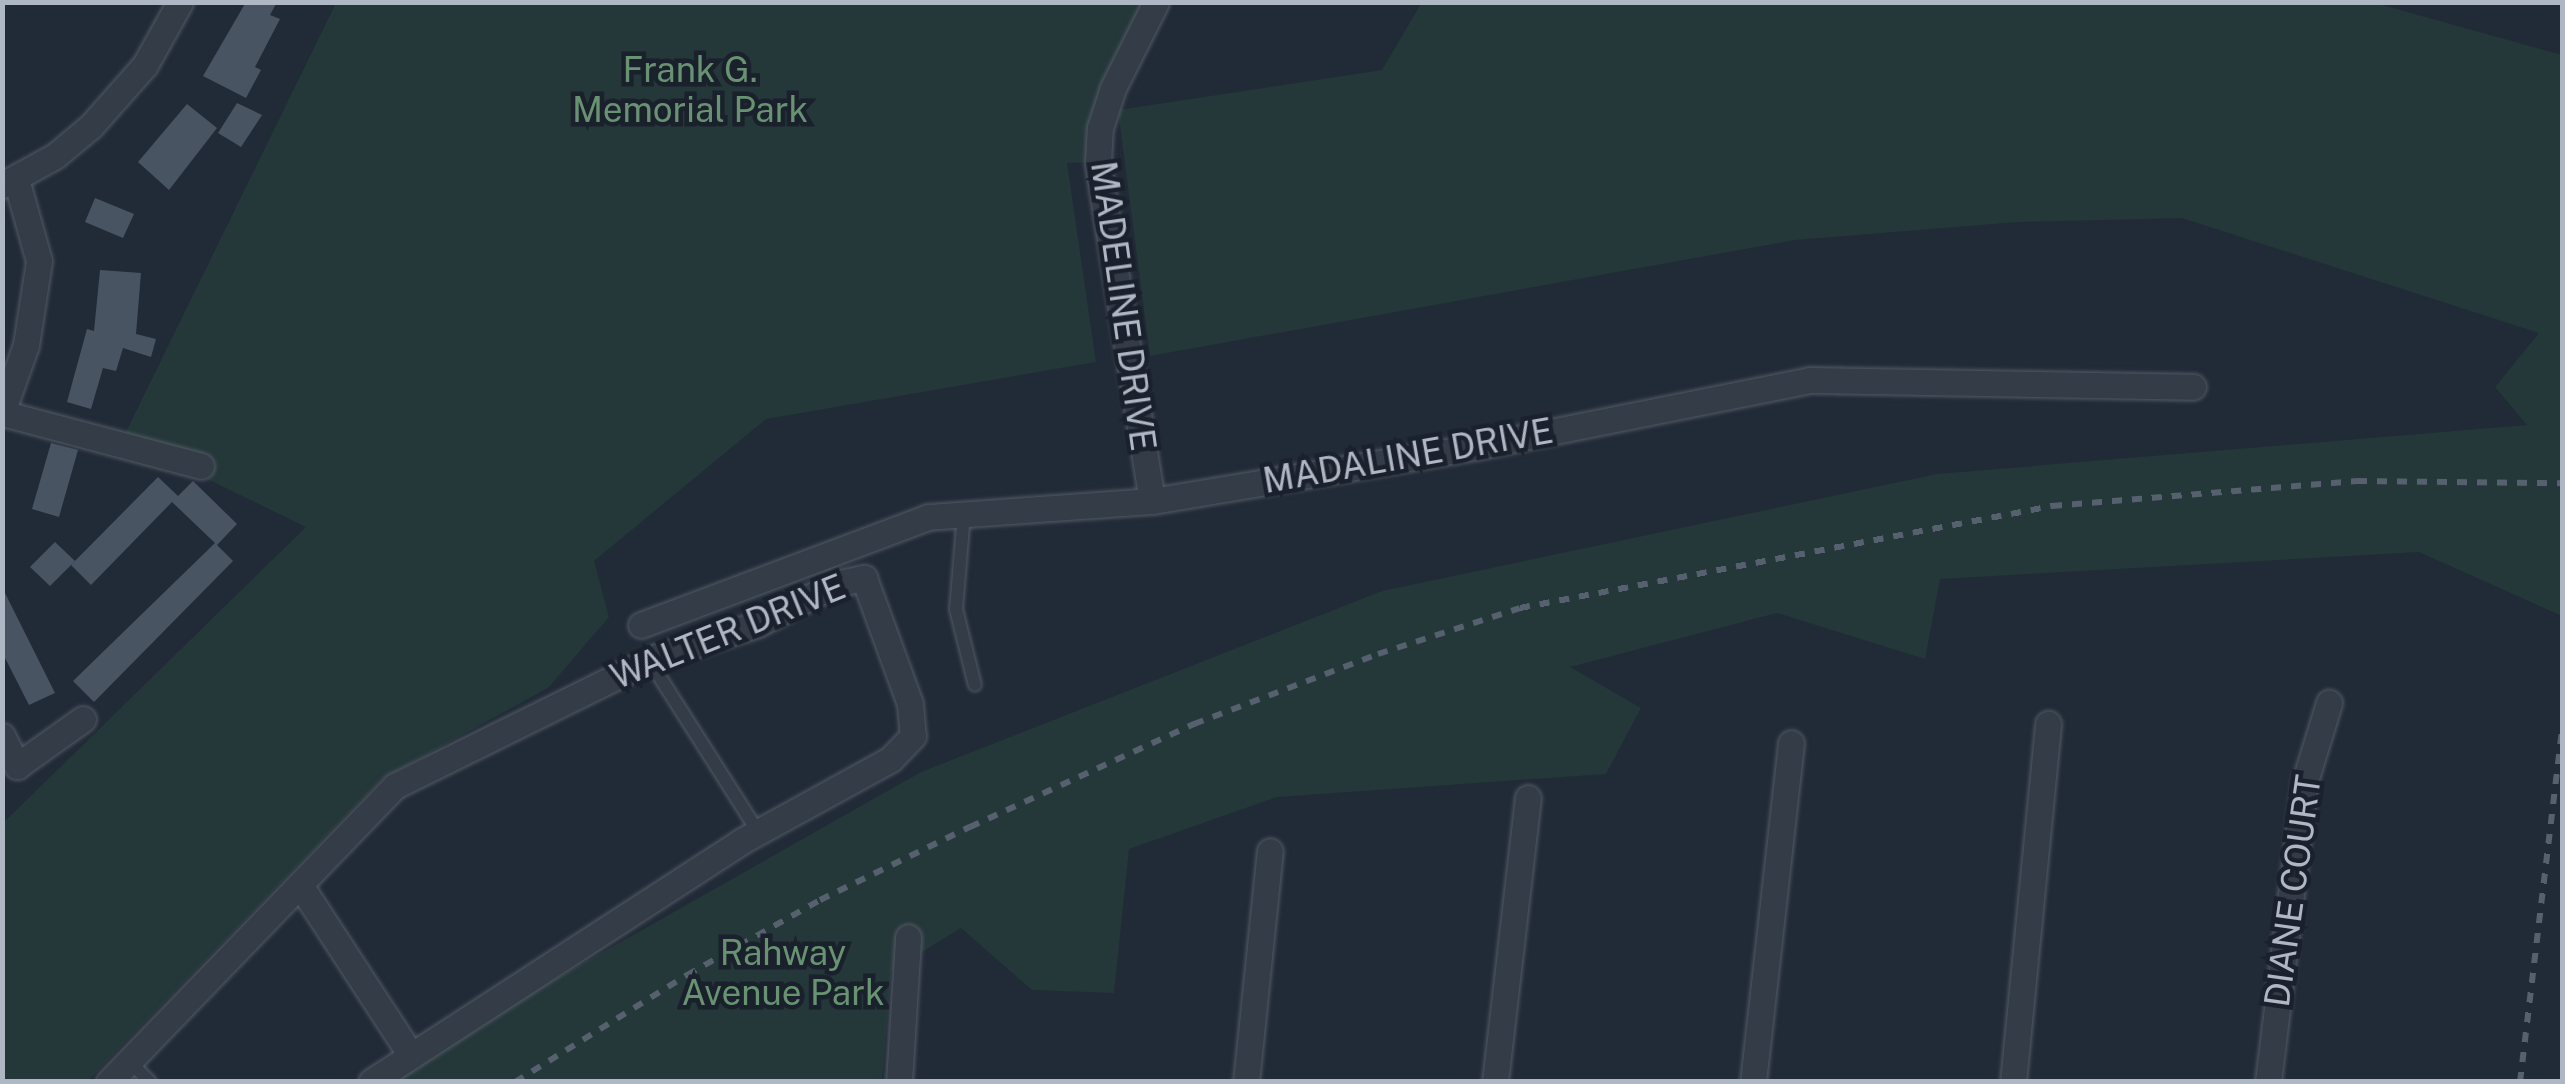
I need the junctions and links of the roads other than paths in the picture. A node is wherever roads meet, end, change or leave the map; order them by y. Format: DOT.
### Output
graph roads {
  1 [pos="180,2"];
  2 [pos="1156,2"];
  3 [pos="10,182"];
  4 [pos="2193,388"];
  5 [pos="2,412"];
  6 [pos="201,466"];
  7 [pos="1152,501"];
  8 [pos="964,514"];
  9 [pos="641,625"];
  10 [pos="649,660"];
  11 [pos="975,685"];
  12 [pos="2329,702"];
  13 [pos="83,718"];
  14 [pos="2048,724"];
  15 [pos="2,736"];
  16 [pos="1790,743"];
  17 [pos="1528,798"];
  18 [pos="758,832"];
  19 [pos="1270,851"];
  20 [pos="300,885"];
  21 [pos="908,937"];
  22 [pos="410,1054"];
  23 [pos="129,1060"];
  24 [pos="109,1082"];
  25 [pos="150,1082"];
  26 [pos="370,1082"];
  27 [pos="898,1082"];
  28 [pos="1246,1082"];
  29 [pos="1495,1082"];
  30 [pos="1753,1082"];
  31 [pos="2014,1082"];
  32 [pos="2268,1082"];
  1 -- 3 [label="street"];
  2 -- 7 [label="street, MADELINE DRIVE"];
  3 -- 5 [label="street"];
  4 -- 7 [label="street, MADALINE DRIVE"];
  5 -- 6 [label="street"];
  7 -- 8 [label="street, MADALINE DRIVE"];
  8 -- 9 [label="street, MADALINE DRIVE"];
  8 -- 11 [label="lane"];
  10 -- 18 [label="lane"];
  10 -- 18 [label="street, WALTER DRIVE"];
  10 -- 20 [label="street, WALTER DRIVE"];
  12 -- 32 [label="street, DIANE COURT"];
  13 -- 15 [label="street"];
  14 -- 31 [label="street"];
  16 -- 30 [label="street"];
  17 -- 29 [label="street"];
  18 -- 22 [label="street, WALTER DRIVE"];
  19 -- 28 [label="street"];
  20 -- 22 [label="street"];
  20 -- 23 [label="street, WALTER DRIVE"];
  21 -- 27 [label="street"];
  22 -- 26 [label="street, WALTER DRIVE"];
  23 -- 24 [label="street, WALTER DRIVE"];
  23 -- 25 [label="lane"];
}
